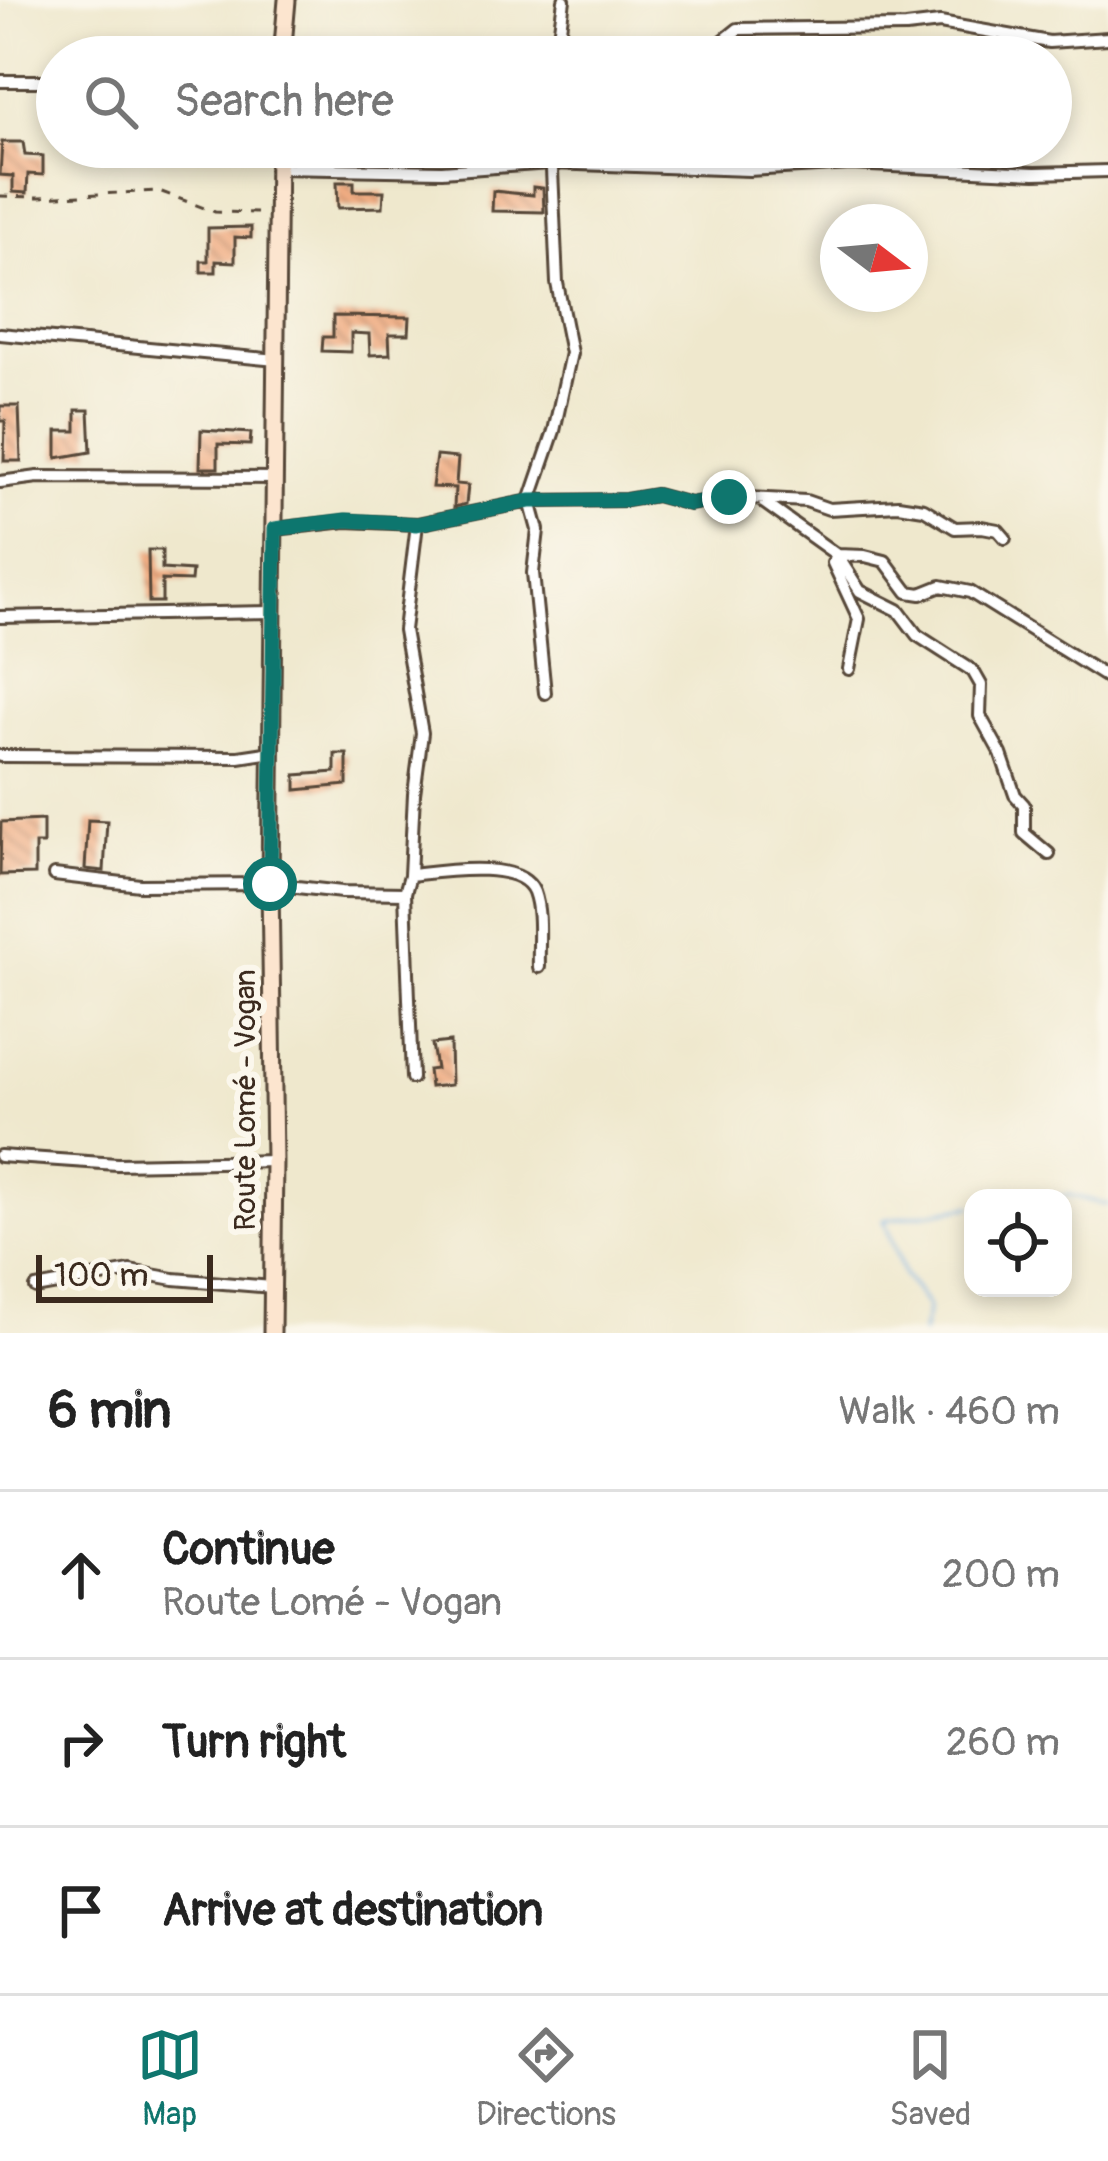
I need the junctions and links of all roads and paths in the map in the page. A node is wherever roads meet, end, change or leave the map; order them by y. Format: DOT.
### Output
graph roads {
  1 [pos="287,0"];
  2 [pos="564,0"];
  3 [pos="284,36"];
  4 [pos="559,36"];
  5 [pos="729,36"];
  6 [pos="1015,36"];
  7 [pos="1108,38"];
  8 [pos="1072,40"];
  9 [pos="0,81"];
  10 [pos="36,81"];
  11 [pos="278,168"];
  12 [pos="482,168"];
  13 [pos="550,168"];
  14 [pos="721,168"];
  15 [pos="783,168"];
  16 [pos="933,168"];
  17 [pos="1108,171"];
  18 [pos="0,196"];
  19 [pos="277,214"];
  20 [pos="0,334"];
  21 [pos="277,360"];
  22 [pos="275,478"];
  23 [pos="0,482"];
  24 [pos="760,500"];
  25 [pos="530,501"];
  26 [pos="417,524"];
  27 [pos="275,529"];
  28 [pos="1005,538"];
  29 [pos="837,555"];
  30 [pos="274,612"];
  31 [pos="0,617"];
  32 [pos="849,669"];
  33 [pos="1108,679"];
  34 [pos="545,693"];
  35 [pos="272,752"];
  36 [pos="0,756"];
  37 [pos="1049,854"];
  38 [pos="54,875"];
  39 [pos="410,875"];
  40 [pos="270,884"];
  41 [pos="405,893"];
  42 [pos="538,967"];
  43 [pos="412,1078"];
  44 [pos="0,1156"];
  45 [pos="274,1161"];
  46 [pos="272,1287"];
  47 [pos="36,1288"];
  48 [pos="272,1333"];
  1 -- 3 [label="main road"];
  2 -- 4 [label="street"];
  5 -- 6 [label="street"];
  7 -- 8 [label="street"];
  9 -- 10 [label="street"];
  11 -- 12 [label="street"];
  11 -- 19 [label="main road, Route Lomé - Vogan"];
  13 -- 25 [label="street"];
  14 -- 15 [label="street"];
  16 -- 17 [label="street"];
  18 -- 19 [label="path"];
  19 -- 21 [label="main road, Route Lomé - Vogan"];
  20 -- 21 [label="street"];
  21 -- 22 [label="main road, Route Lomé - Vogan"];
  22 -- 23 [label="street"];
  22 -- 27 [label="main road, Route Lomé - Vogan"];
  24 -- 25 [label="street"];
  24 -- 28 [label="street"];
  24 -- 29 [label="street"];
  25 -- 26 [label="street"];
  25 -- 34 [label="street"];
  26 -- 27 [label="street"];
  26 -- 39 [label="street"];
  27 -- 30 [label="main road, Route Lomé - Vogan"];
  29 -- 32 [label="street"];
  29 -- 33 [label="street"];
  29 -- 37 [label="street"];
  30 -- 31 [label="street"];
  30 -- 35 [label="main road, Route Lomé - Vogan"];
  35 -- 36 [label="street"];
  35 -- 40 [label="main road, Route Lomé - Vogan"];
  38 -- 40 [label="street"];
  39 -- 41 [label="street"];
  39 -- 42 [label="street"];
  40 -- 41 [label="street"];
  40 -- 45 [label="main road, Route Lomé - Vogan"];
  41 -- 43 [label="street"];
  44 -- 45 [label="street"];
  45 -- 46 [label="main road, Route Lomé - Vogan"];
  46 -- 47 [label="street"];
  46 -- 48 [label="main road, Route Lomé - Vogan"];
}
